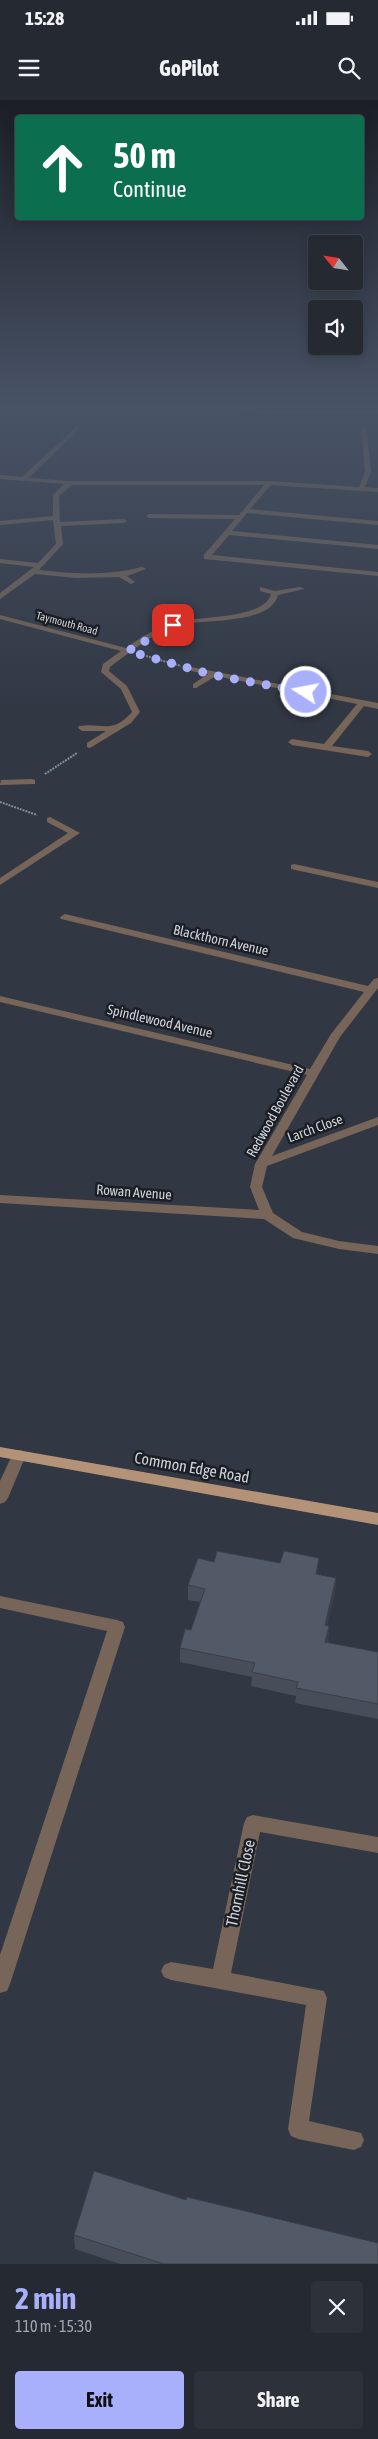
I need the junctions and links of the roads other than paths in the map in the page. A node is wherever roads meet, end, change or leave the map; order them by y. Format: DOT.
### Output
graph roads {
  1 [pos="57,510"];
  2 [pos="245,510"];
  3 [pos="242,514"];
  4 [pos="149,516"];
  5 [pos="57,521"];
  6 [pos="124,521"];
  7 [pos="378,522"];
  8 [pos="0,523"];
  9 [pos="226,533"];
  10 [pos="378,547"];
  11 [pos="0,561"];
  12 [pos="40,566"];
  13 [pos="142,569"];
  14 [pos="33,572"];
  15 [pos="378,574"];
  16 [pos="121,576"];
  17 [pos="131,582"];
  18 [pos="263,588"];
  19 [pos="300,589"];
  20 [pos="275,593"];
  21 [pos="0,597"];
  22 [pos="0,617"];
  23 [pos="128,651"];
  24 [pos="194,670"];
  25 [pos="213,675"];
  26 [pos="196,686"];
  27 [pos="362,703"];
  28 [pos="378,706"];
  29 [pos="82,728"];
  30 [pos="116,729"];
  31 [pos="292,742"];
  32 [pos="90,745"];
  33 [pos="326,748"];
  34 [pos="368,754"];
  35 [pos="32,782"];
  36 [pos="0,786"];
  37 [pos="50,820"];
  38 [pos="294,867"];
  39 [pos="0,882"];
  40 [pos="378,885"];
  41 [pos="65,917"];
  42 [pos="374,985"];
  43 [pos="0,999"];
  44 [pos="314,1073"];
  45 [pos="378,1121"];
  46 [pos="262,1164"];
  47 [pos="0,1199"];
  48 [pos="267,1215"];
  49 [pos="378,1250"];
  50 [pos="0,1452"];
  51 [pos="19,1455"];
  52 [pos="0,1498"];
  53 [pos="378,1519"];
  54 [pos="0,1602"];
  55 [pos="378,1845"];
  56 [pos="171,1971"];
  57 [pos="220,1980"];
  58 [pos="0,1984"];
  59 [pos="354,2140"];
  1 -- 5 [label="street"];
  2 -- 3 [label="street"];
  3 -- 4 [label="street"];
  3 -- 7 [label="street"];
  3 -- 9 [label="street"];
  5 -- 6 [label="street"];
  5 -- 8 [label="street"];
  5 -- 12 [label="street"];
  9 -- 10 [label="street"];
  9 -- 15 [label="street"];
  11 -- 12 [label="street"];
  12 -- 14 [label="street"];
  13 -- 16 [label="street"];
  14 -- 16 [label="street"];
  14 -- 21 [label="street"];
  16 -- 17 [label="street"];
  18 -- 20 [label="street"];
  19 -- 20 [label="street"];
  20 -- 23 [label="street"];
  22 -- 23 [label="street, Taymouth Road"];
  23 -- 30 [label="street"];
  24 -- 25 [label="street"];
  25 -- 26 [label="street"];
  25 -- 27 [label="street"];
  27 -- 28 [label="street"];
  27 -- 33 [label="street"];
  29 -- 30 [label="street"];
  30 -- 32 [label="street"];
  31 -- 33 [label="street"];
  33 -- 34 [label="street"];
  35 -- 36 [label="street"];
  37 -- 39 [label="street"];
  38 -- 40 [label="street"];
  41 -- 42 [label="street, Blackthorn Avenue"];
  42 -- 44 [label="street, Redwood Boulevard"];
  43 -- 44 [label="street, Spindlewood Avenue"];
  44 -- 46 [label="street, Redwood Boulevard"];
  45 -- 46 [label="street, Larch Close"];
  46 -- 48 [label="street, Redwood Boulevard"];
  47 -- 48 [label="street, Rowan Avenue"];
  48 -- 49 [label="street"];
  50 -- 51 [label="main road, Common Edge Road"];
  51 -- 52 [label="street"];
  51 -- 53 [label="main road, Common Edge Road"];
  54 -- 58 [label="street"];
  55 -- 57 [label="street, Thornhill Close"];
  56 -- 57 [label="street"];
  57 -- 59 [label="street"];
}
